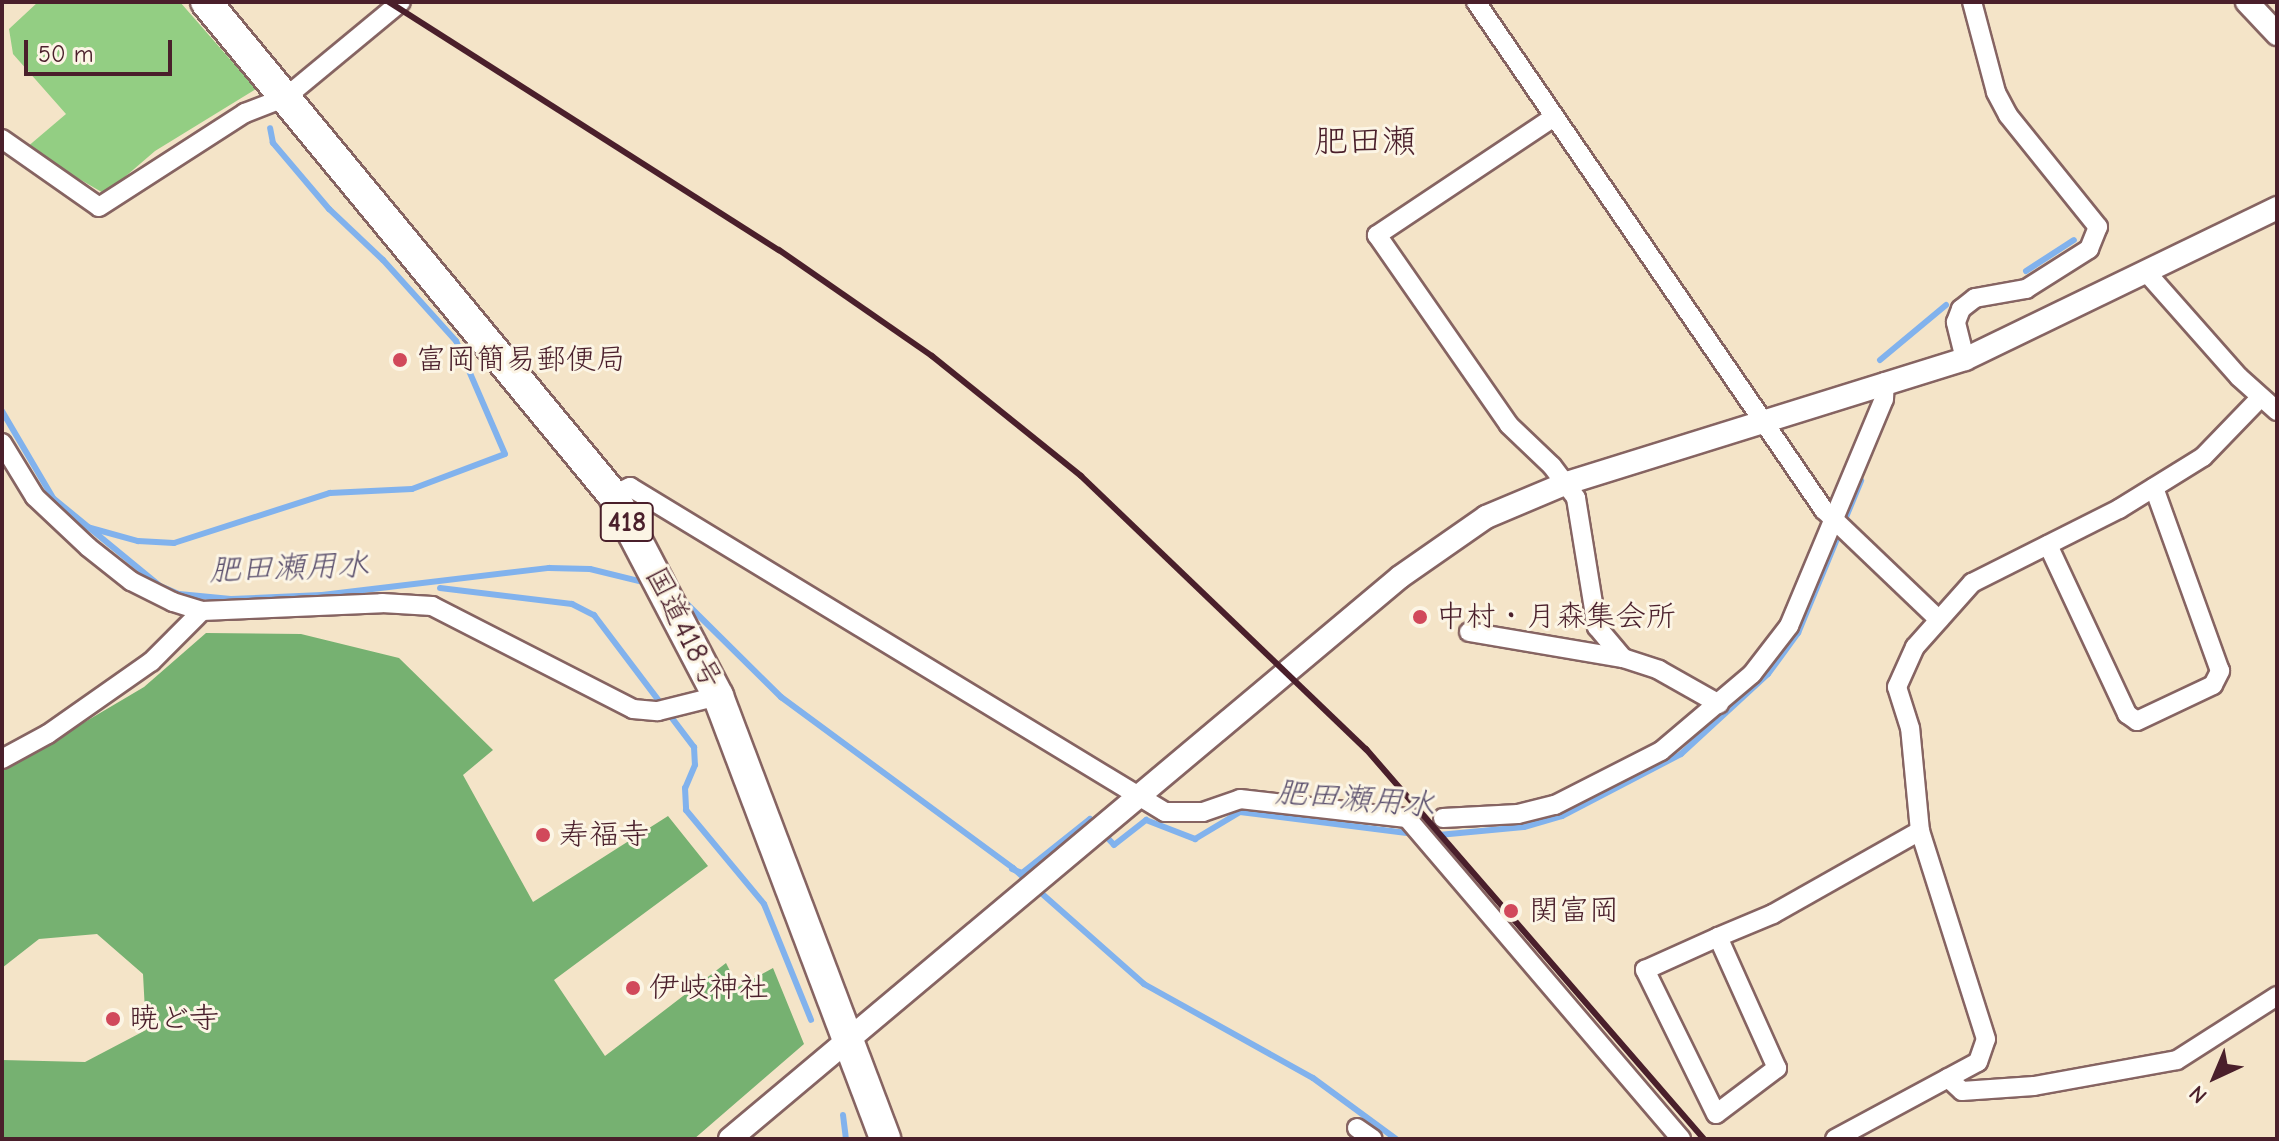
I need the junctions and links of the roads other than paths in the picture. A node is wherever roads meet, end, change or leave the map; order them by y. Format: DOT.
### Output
graph roads {
  1 [pos="206,2"];
  2 [pos="401,2"];
  3 [pos="1476,2"];
  4 [pos="1972,2"];
  5 [pos="2247,2"];
  6 [pos="2277,34"];
  7 [pos="286,97"];
  8 [pos="1554,117"];
  9 [pos="2,139"];
  10 [pos="2277,208"];
  11 [pos="2147,273"];
  12 [pos="1965,359"];
  13 [pos="1885,382"];
  14 [pos="2259,399"];
  15 [pos="2277,411"];
  16 [pos="1765,422"];
  17 [pos="2,443"];
  18 [pos="1567,483"];
  19 [pos="2154,488"];
  20 [pos="613,495"];
  21 [pos="1833,521"];
  22 [pos="2048,545"];
  23 [pos="202,611"];
  24 [pos="1939,620"];
  25 [pos="1469,632"];
  26 [pos="1623,658"];
  27 [pos="718,696"];
  28 [pos="1719,704"];
  29 [pos="2,759"];
  30 [pos="1140,799"];
  31 [pos="1443,818"];
  32 [pos="1920,831"];
  33 [pos="1718,937"];
  34 [pos="2277,996"];
  35 [pos="846,1043"];
  36 [pos="1948,1078"];
  37 [pos="730,1139"];
  38 [pos="885,1139"];
  39 [pos="1681,1139"];
  40 [pos="1835,1139"];
  1 -- 7 [label="highway, 国道418号 / 418"];
  2 -- 7 [label="street"];
  3 -- 8 [label="street"];
  4 -- 12 [label="street"];
  5 -- 6 [label="street"];
  7 -- 9 [label="street"];
  7 -- 20 [label="highway, 国道418号 / 418"];
  8 -- 16 [label="street"];
  8 -- 18 [label="street"];
  10 -- 11 [label="street"];
  11 -- 12 [label="street"];
  11 -- 14 [label="street"];
  12 -- 13 [label="street"];
  13 -- 16 [label="street"];
  13 -- 21 [label="street"];
  14 -- 15 [label="street"];
  14 -- 19 [label="street"];
  16 -- 18 [label="street"];
  16 -- 21 [label="street"];
  17 -- 23 [label="street"];
  18 -- 26 [label="street"];
  18 -- 30 [label="street"];
  19 -- 22 [label="street"];
  19 -- 22 [label="street"];
  20 -- 27 [label="highway, 国道418号 / 418"];
  20 -- 30 [label="street"];
  21 -- 24 [label="street"];
  21 -- 28 [label="street"];
  22 -- 24 [label="street"];
  23 -- 27 [label="street"];
  23 -- 29 [label="street"];
  24 -- 32 [label="street"];
  25 -- 26 [label="street"];
  26 -- 28 [label="street"];
  27 -- 35 [label="highway, 国道418号 / 418"];
  28 -- 31 [label="street"];
  30 -- 35 [label="street"];
  30 -- 39 [label="street"];
  32 -- 33 [label="street"];
  32 -- 36 [label="street"];
  33 -- 33 [label="street"];
  34 -- 36 [label="street"];
  35 -- 37 [label="street"];
  35 -- 38 [label="highway, 国道418号 / 418"];
  36 -- 40 [label="street"];
}
